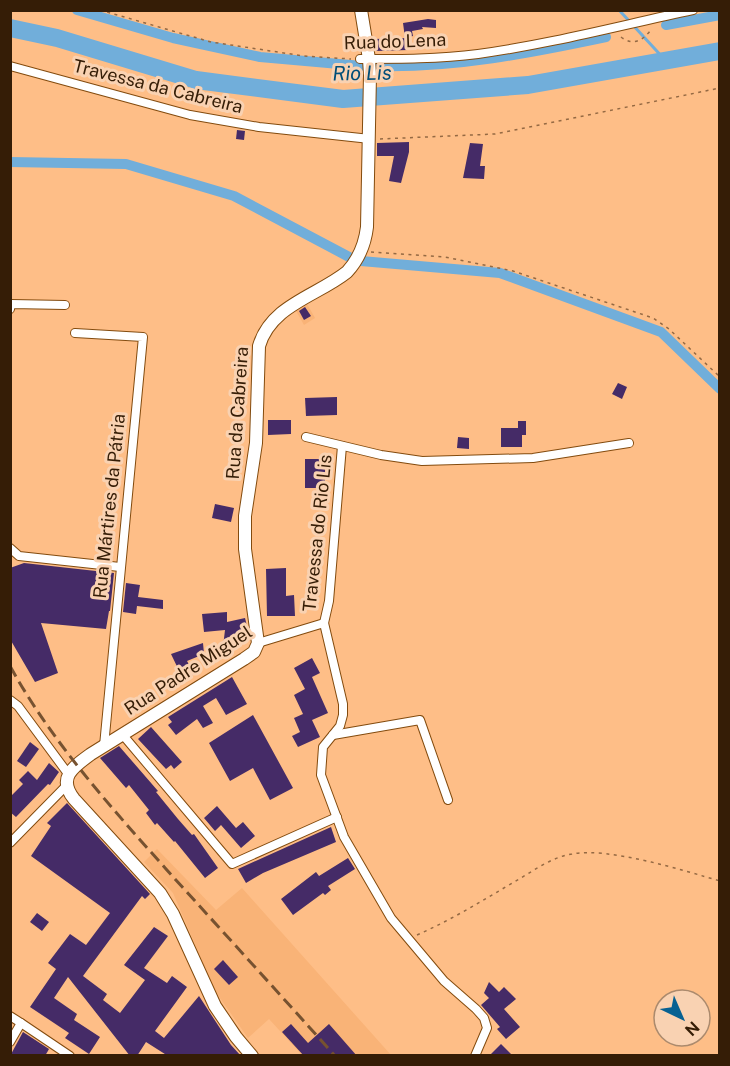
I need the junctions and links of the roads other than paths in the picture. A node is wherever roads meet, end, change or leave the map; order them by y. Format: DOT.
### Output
graph roads {
  1 [pos="361,10"];
  2 [pos="693,10"];
  3 [pos="364,59"];
  4 [pos="10,66"];
  5 [pos="370,139"];
  6 [pos="65,305"];
  7 [pos="10,309"];
  8 [pos="75,333"];
  9 [pos="306,437"];
  10 [pos="629,443"];
  11 [pos="342,446"];
  12 [pos="10,548"];
  13 [pos="120,567"];
  14 [pos="324,623"];
  15 [pos="258,643"];
  16 [pos="10,700"];
  17 [pos="122,734"];
  18 [pos="333,735"];
  19 [pos="104,746"];
  20 [pos="67,781"];
  21 [pos="448,800"];
  22 [pos="337,817"];
  23 [pos="10,843"];
  24 [pos="10,1016"];
  25 [pos="21,1023"];
  26 [pos="10,1041"];
  27 [pos="70,1056"];
  28 [pos="252,1056"];
  29 [pos="475,1056"];
  1 -- 3 [label="main road, Rua da Cabreira"];
  2 -- 3 [label="street, Rua do Lena"];
  3 -- 5 [label="main road, Rua da Cabreira"];
  4 -- 5 [label="street, Travessa da Cabreira"];
  5 -- 15 [label="main road, Rua da Cabreira"];
  6 -- 7 [label="street"];
  8 -- 13 [label="street, Rua Mártires da Pátria"];
  9 -- 11 [label="street"];
  10 -- 11 [label="street, Travessa do Rio Lis"];
  11 -- 14 [label="street, Travessa do Rio Lis"];
  12 -- 13 [label="street"];
  13 -- 19 [label="street, Rua Mártires da Pátria"];
  14 -- 15 [label="street, Rua Padre Miguel"];
  14 -- 18 [label="street"];
  15 -- 17 [label="main road, Rua Padre Miguel"];
  16 -- 20 [label="street"];
  17 -- 19 [label="main road, Rua Padre Miguel"];
  17 -- 22 [label="street"];
  18 -- 21 [label="street"];
  18 -- 22 [label="street"];
  19 -- 20 [label="main road, Rua Padre Miguel"];
  20 -- 23 [label="street"];
  20 -- 28 [label="main road"];
  22 -- 29 [label="street"];
  24 -- 25 [label="street"];
  25 -- 26 [label="street"];
  25 -- 27 [label="street"];
}
